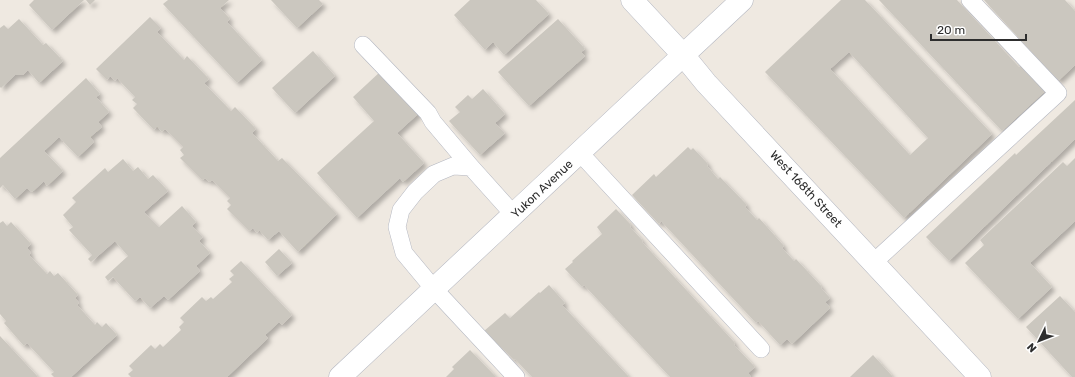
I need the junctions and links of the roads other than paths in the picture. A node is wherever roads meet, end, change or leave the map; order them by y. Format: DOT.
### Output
graph roads {
  1 [pos="632,0"];
  2 [pos="742,0"];
  3 [pos="970,0"];
  4 [pos="363,45"];
  5 [pos="684,56"];
  6 [pos="580,153"];
  7 [pos="471,167"];
  8 [pos="514,215"];
  9 [pos="874,262"];
  10 [pos="434,289"];
  11 [pos="761,349"];
  12 [pos="340,377"];
  13 [pos="516,377"];
  14 [pos="980,377"];
  1 -- 5 [label="street, West 168th Street"];
  2 -- 5 [label="street, Yukon Avenue"];
  3 -- 9 [label="lane"];
  4 -- 7 [label="lane"];
  5 -- 6 [label="street, Yukon Avenue"];
  5 -- 9 [label="street, West 168th Street"];
  6 -- 8 [label="street, Yukon Avenue"];
  6 -- 11 [label="lane"];
  7 -- 8 [label="lane"];
  7 -- 10 [label="lane"];
  8 -- 10 [label="street, Yukon Avenue"];
  9 -- 14 [label="street, West 168th Street"];
  10 -- 12 [label="street, Yukon Avenue"];
  10 -- 13 [label="lane"];
}
